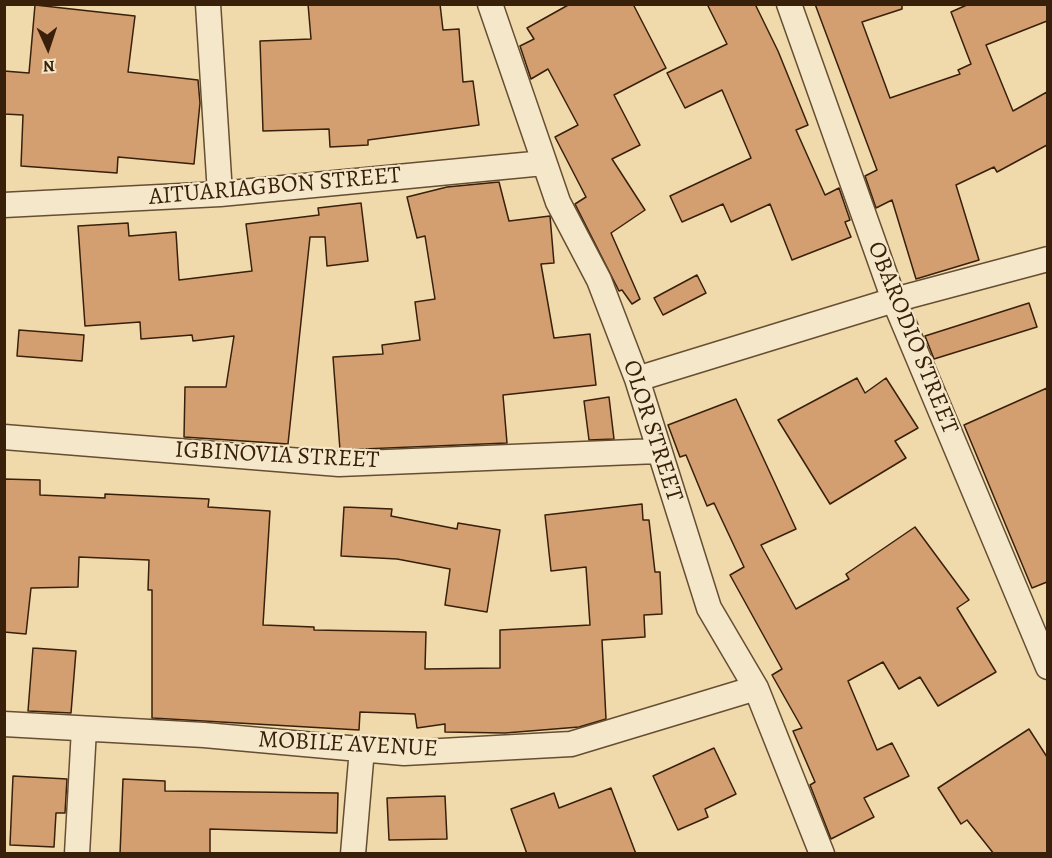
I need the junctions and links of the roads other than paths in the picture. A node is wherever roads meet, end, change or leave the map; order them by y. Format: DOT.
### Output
graph roads {
  1 [pos="208,4"];
  2 [pos="490,4"];
  3 [pos="789,4"];
  4 [pos="544,163"];
  5 [pos="220,194"];
  6 [pos="4,205"];
  7 [pos="1047,260"];
  8 [pos="894,300"];
  9 [pos="637,379"];
  10 [pos="4,436"];
  11 [pos="658,450"];
  12 [pos="1047,667"];
  13 [pos="756,688"];
  14 [pos="4,724"];
  15 [pos="84,729"];
  16 [pos="362,749"];
  17 [pos="76,854"];
  18 [pos="353,854"];
  19 [pos="822,854"];
  1 -- 5 [label="street"];
  2 -- 4 [label="street, OLOR STREET"];
  3 -- 8 [label="street, OBARODIO STREET"];
  4 -- 5 [label="street, AITUARIAGBON STREET"];
  4 -- 9 [label="street, OLOR STREET"];
  5 -- 6 [label="street, AITUARIAGBON STREET"];
  7 -- 8 [label="street"];
  8 -- 9 [label="street"];
  8 -- 12 [label="street, OBARODIO STREET"];
  9 -- 11 [label="street, OLOR STREET"];
  10 -- 11 [label="street, IGBINOVIA STREET"];
  11 -- 13 [label="street, OLOR STREET"];
  13 -- 16 [label="street, MOBILE AVENUE"];
  13 -- 19 [label="street, OLOR STREET"];
  14 -- 15 [label="street, MOBILE AVENUE"];
  15 -- 16 [label="street, MOBILE AVENUE"];
  15 -- 17 [label="street"];
  16 -- 18 [label="street"];
}
